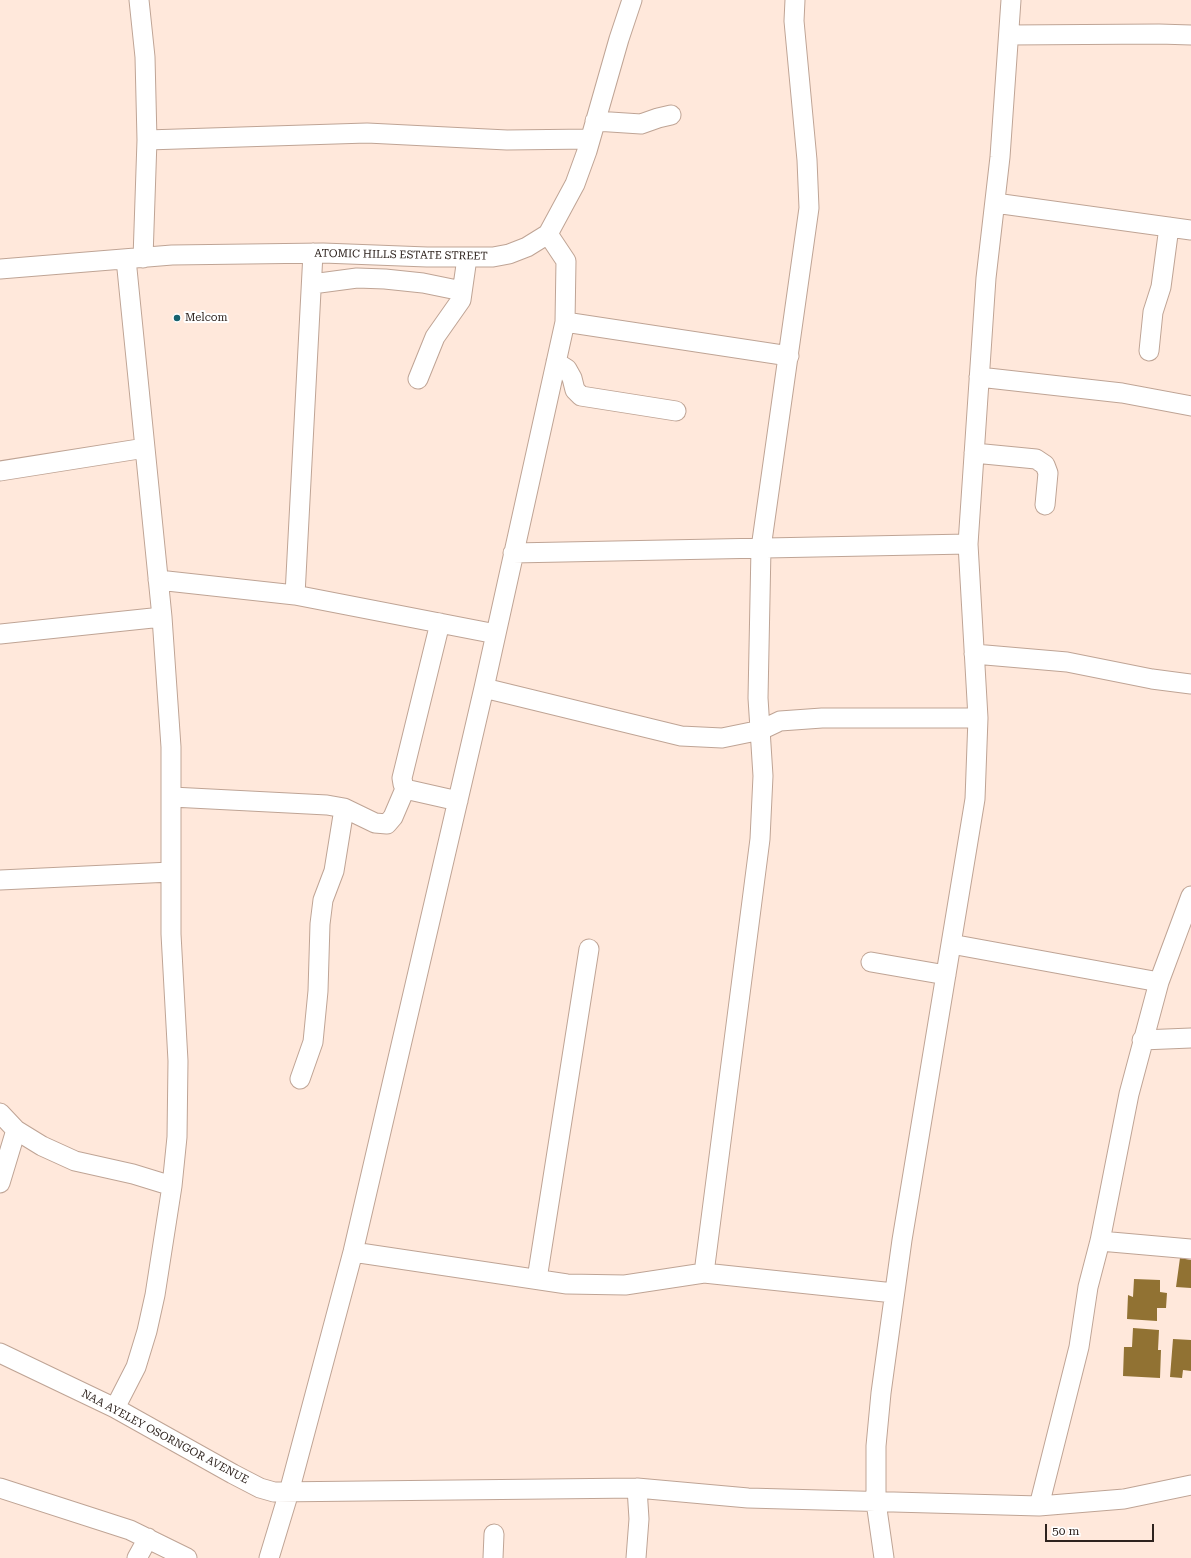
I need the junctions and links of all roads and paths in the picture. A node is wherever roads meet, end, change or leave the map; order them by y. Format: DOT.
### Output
graph roads {
  1 [pos="139,0"];
  2 [pos="632,0"];
  3 [pos="795,0"];
  4 [pos="1011,0"];
  5 [pos="1010,34"];
  6 [pos="1191,35"];
  7 [pos="672,115"];
  8 [pos="595,121"];
  9 [pos="590,139"];
  10 [pos="148,140"];
  11 [pos="995,203"];
  12 [pos="1170,227"];
  13 [pos="1191,230"];
  14 [pos="548,234"];
  15 [pos="313,254"];
  16 [pos="467,258"];
  17 [pos="134,259"];
  18 [pos="0,269"];
  19 [pos="312,284"];
  20 [pos="462,291"];
  21 [pos="565,322"];
  22 [pos="1149,351"];
  23 [pos="789,356"];
  24 [pos="556,362"];
  25 [pos="979,377"];
  26 [pos="418,379"];
  27 [pos="1191,406"];
  28 [pos="676,411"];
  29 [pos="145,448"];
  30 [pos="974,453"];
  31 [pos="0,471"];
  32 [pos="1045,505"];
  33 [pos="968,544"];
  34 [pos="761,548"];
  35 [pos="513,553"];
  36 [pos="158,580"];
  37 [pos="295,595"];
  38 [pos="162,617"];
  39 [pos="440,623"];
  40 [pos="0,634"];
  41 [pos="496,634"];
  42 [pos="974,654"];
  43 [pos="1191,684"];
  44 [pos="484,688"];
  45 [pos="978,718"];
  46 [pos="761,730"];
  47 [pos="405,789"];
  48 [pos="172,796"];
  49 [pos="458,801"];
  50 [pos="344,808"];
  51 [pos="171,872"];
  52 [pos="0,880"];
  53 [pos="1191,896"];
  54 [pos="951,944"];
  55 [pos="589,949"];
  56 [pos="870,962"];
  57 [pos="946,975"];
  58 [pos="1159,982"];
  59 [pos="1191,1038"];
  60 [pos="1142,1040"];
  61 [pos="300,1079"];
  62 [pos="0,1113"];
  63 [pos="16,1130"];
  64 [pos="0,1183"];
  65 [pos="172,1186"];
  66 [pos="1100,1241"];
  67 [pos="1191,1249"];
  68 [pos="353,1252"];
  69 [pos="704,1273"];
  70 [pos="537,1279"];
  71 [pos="894,1293"];
  72 [pos="0,1353"];
  73 [pos="116,1408"];
  74 [pos="1191,1485"];
  75 [pos="0,1488"];
  76 [pos="637,1488"];
  77 [pos="289,1492"];
  78 [pos="876,1502"];
  79 [pos="1039,1506"];
  80 [pos="494,1534"];
  81 [pos="148,1538"];
  82 [pos="137,1558"];
  83 [pos="187,1558"];
  84 [pos="269,1558"];
  85 [pos="493,1558"];
  86 [pos="636,1558"];
  87 [pos="884,1558"];
  1 -- 10 [label="street"];
  2 -- 8 [label="street, ATOMIC HILLS ESTATE STREET"];
  3 -- 23 [label="street"];
  4 -- 5 [label="street"];
  5 -- 6 [label="street"];
  5 -- 11 [label="street"];
  7 -- 8 [label="street"];
  8 -- 9 [label="street, ATOMIC HILLS ESTATE STREET"];
  9 -- 10 [label="street"];
  9 -- 14 [label="street, ATOMIC HILLS ESTATE STREET"];
  10 -- 17 [label="street"];
  11 -- 12 [label="street"];
  11 -- 25 [label="street"];
  12 -- 13 [label="street"];
  12 -- 22 [label="street"];
  14 -- 16 [label="street, ATOMIC HILLS ESTATE STREET"];
  14 -- 21 [label="street"];
  15 -- 16 [label="street, ATOMIC HILLS ESTATE STREET"];
  15 -- 17 [label="street, ATOMIC HILLS ESTATE STREET"];
  15 -- 19 [label="street"];
  16 -- 20 [label="street"];
  17 -- 18 [label="street, ATOMIC HILLS ESTATE STREET"];
  17 -- 29 [label="street"];
  19 -- 20 [label="street"];
  19 -- 37 [label="street"];
  20 -- 26 [label="street"];
  21 -- 23 [label="street"];
  21 -- 24 [label="street"];
  23 -- 34 [label="street"];
  24 -- 28 [label="street"];
  24 -- 35 [label="street"];
  25 -- 27 [label="street"];
  25 -- 30 [label="street"];
  29 -- 31 [label="street"];
  29 -- 36 [label="street"];
  30 -- 32 [label="street"];
  30 -- 33 [label="street"];
  33 -- 34 [label="street"];
  33 -- 42 [label="street"];
  34 -- 35 [label="street"];
  34 -- 46 [label="street"];
  35 -- 41 [label="street"];
  36 -- 37 [label="street"];
  36 -- 38 [label="street"];
  37 -- 39 [label="street"];
  38 -- 40 [label="street"];
  38 -- 48 [label="street"];
  39 -- 41 [label="street"];
  39 -- 47 [label="street"];
  41 -- 44 [label="street"];
  42 -- 43 [label="street"];
  42 -- 45 [label="street"];
  44 -- 46 [label="street"];
  44 -- 49 [label="street"];
  45 -- 46 [label="street"];
  45 -- 54 [label="street"];
  46 -- 69 [label="street"];
  47 -- 49 [label="street"];
  47 -- 50 [label="street"];
  48 -- 50 [label="street"];
  48 -- 51 [label="street"];
  49 -- 68 [label="street"];
  50 -- 61 [label="street"];
  51 -- 52 [label="street"];
  51 -- 65 [label="street"];
  53 -- 58 [label="street"];
  54 -- 57 [label="street"];
  54 -- 58 [label="street"];
  55 -- 70 [label="street"];
  56 -- 57 [label="street"];
  57 -- 71 [label="street"];
  58 -- 60 [label="street"];
  59 -- 60 [label="street"];
  60 -- 66 [label="street"];
  62 -- 63 [label="street"];
  63 -- 64 [label="street"];
  63 -- 65 [label="street"];
  65 -- 73 [label="street"];
  66 -- 67 [label="street"];
  66 -- 79 [label="street"];
  68 -- 70 [label="street"];
  68 -- 77 [label="street"];
  69 -- 70 [label="street"];
  69 -- 71 [label="street"];
  71 -- 78 [label="street"];
  72 -- 73 [label="street, NAA AYELEY OSORNGOR AVENUE"];
  73 -- 77 [label="street, NAA AYELEY OSORNGOR AVENUE"];
  74 -- 79 [label="street, NAA AYELEY OSORNGOR AVENUE"];
  75 -- 81 [label="street"];
  76 -- 77 [label="street, NAA AYELEY OSORNGOR AVENUE"];
  76 -- 78 [label="street, NAA AYELEY OSORNGOR AVENUE"];
  76 -- 86 [label="street"];
  77 -- 84 [label="street"];
  78 -- 79 [label="street, NAA AYELEY OSORNGOR AVENUE"];
  78 -- 87 [label="street"];
  80 -- 85 [label="street"];
  81 -- 82 [label="street"];
  81 -- 83 [label="street"];
}
